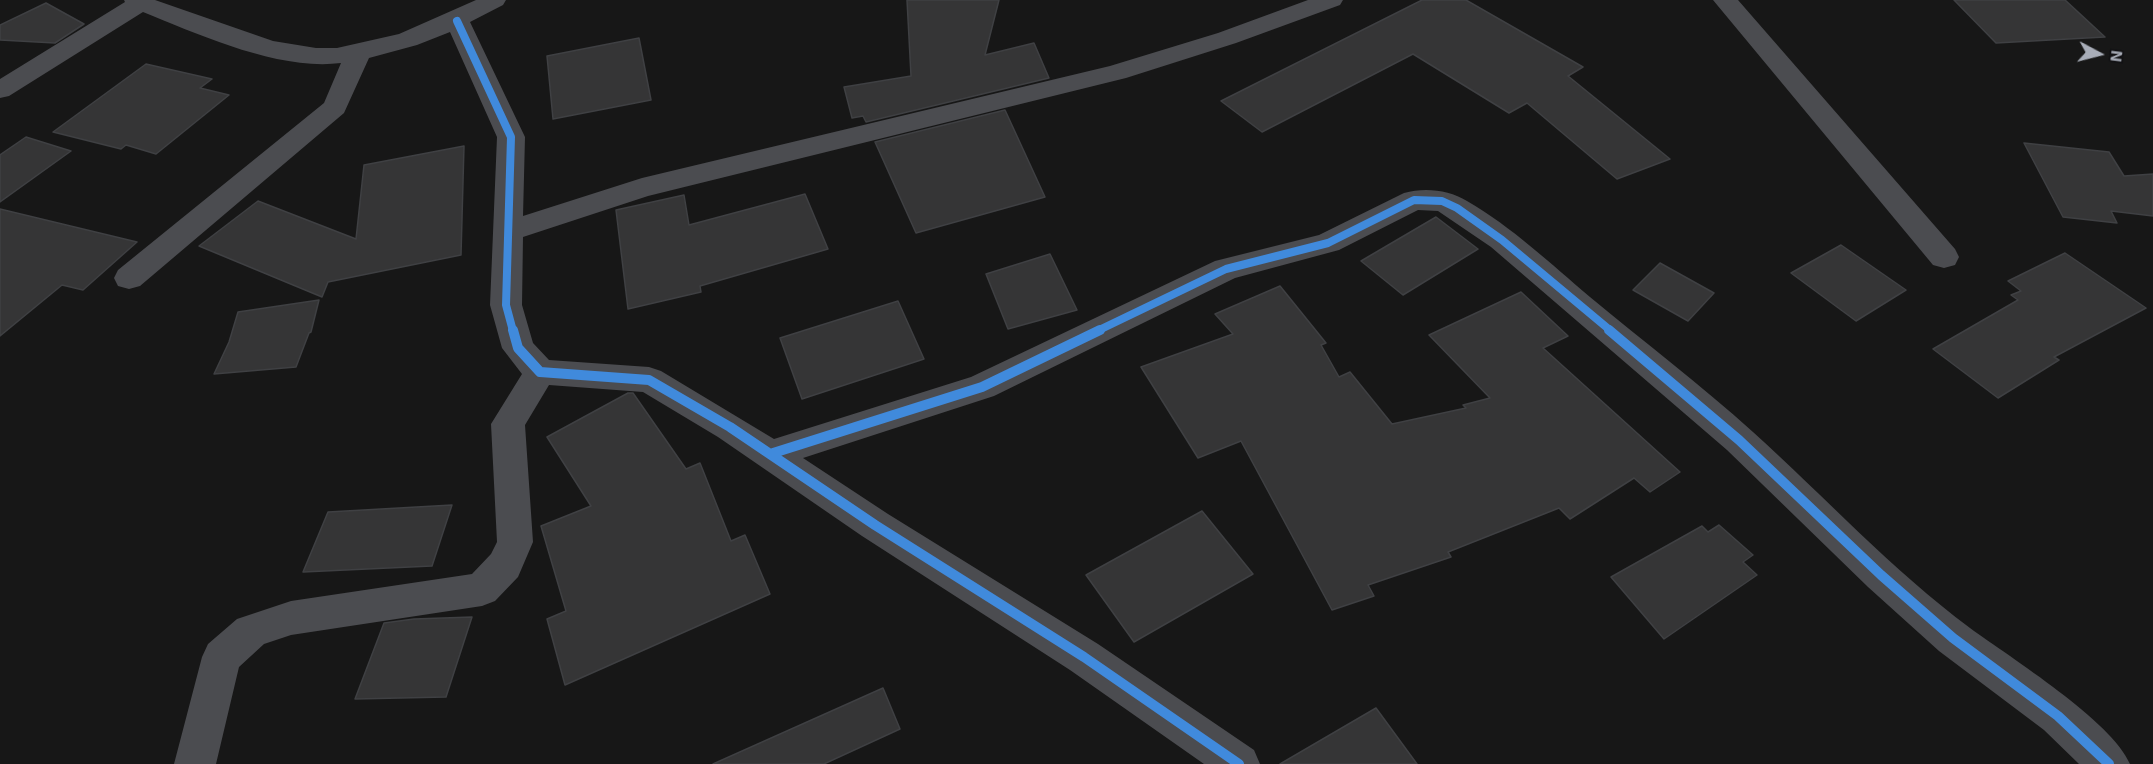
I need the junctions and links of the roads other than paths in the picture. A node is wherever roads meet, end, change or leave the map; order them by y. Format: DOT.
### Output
graph roads {
  1 [pos="494,0"];
  2 [pos="1331,0"];
  3 [pos="1725,0"];
  4 [pos="139,2"];
  5 [pos="457,21"];
  6 [pos="359,52"];
  7 [pos="0,90"];
  8 [pos="508,231"];
  9 [pos="1944,257"];
  10 [pos="129,278"];
  11 [pos="540,372"];
  12 [pos="770,454"];
  13 [pos="195,764"];
  14 [pos="1239,764"];
  15 [pos="2109,764"];
  1 -- 5 [label="street"];
  2 -- 8 [label="street"];
  3 -- 9 [label="street"];
  4 -- 6 [label="street"];
  4 -- 7 [label="street"];
  5 -- 6 [label="street"];
  5 -- 8 [label="street"];
  6 -- 10 [label="street"];
  8 -- 11 [label="street"];
  11 -- 12 [label="street"];
  11 -- 13 [label="street"];
  12 -- 14 [label="street"];
  12 -- 15 [label="street"];
}
